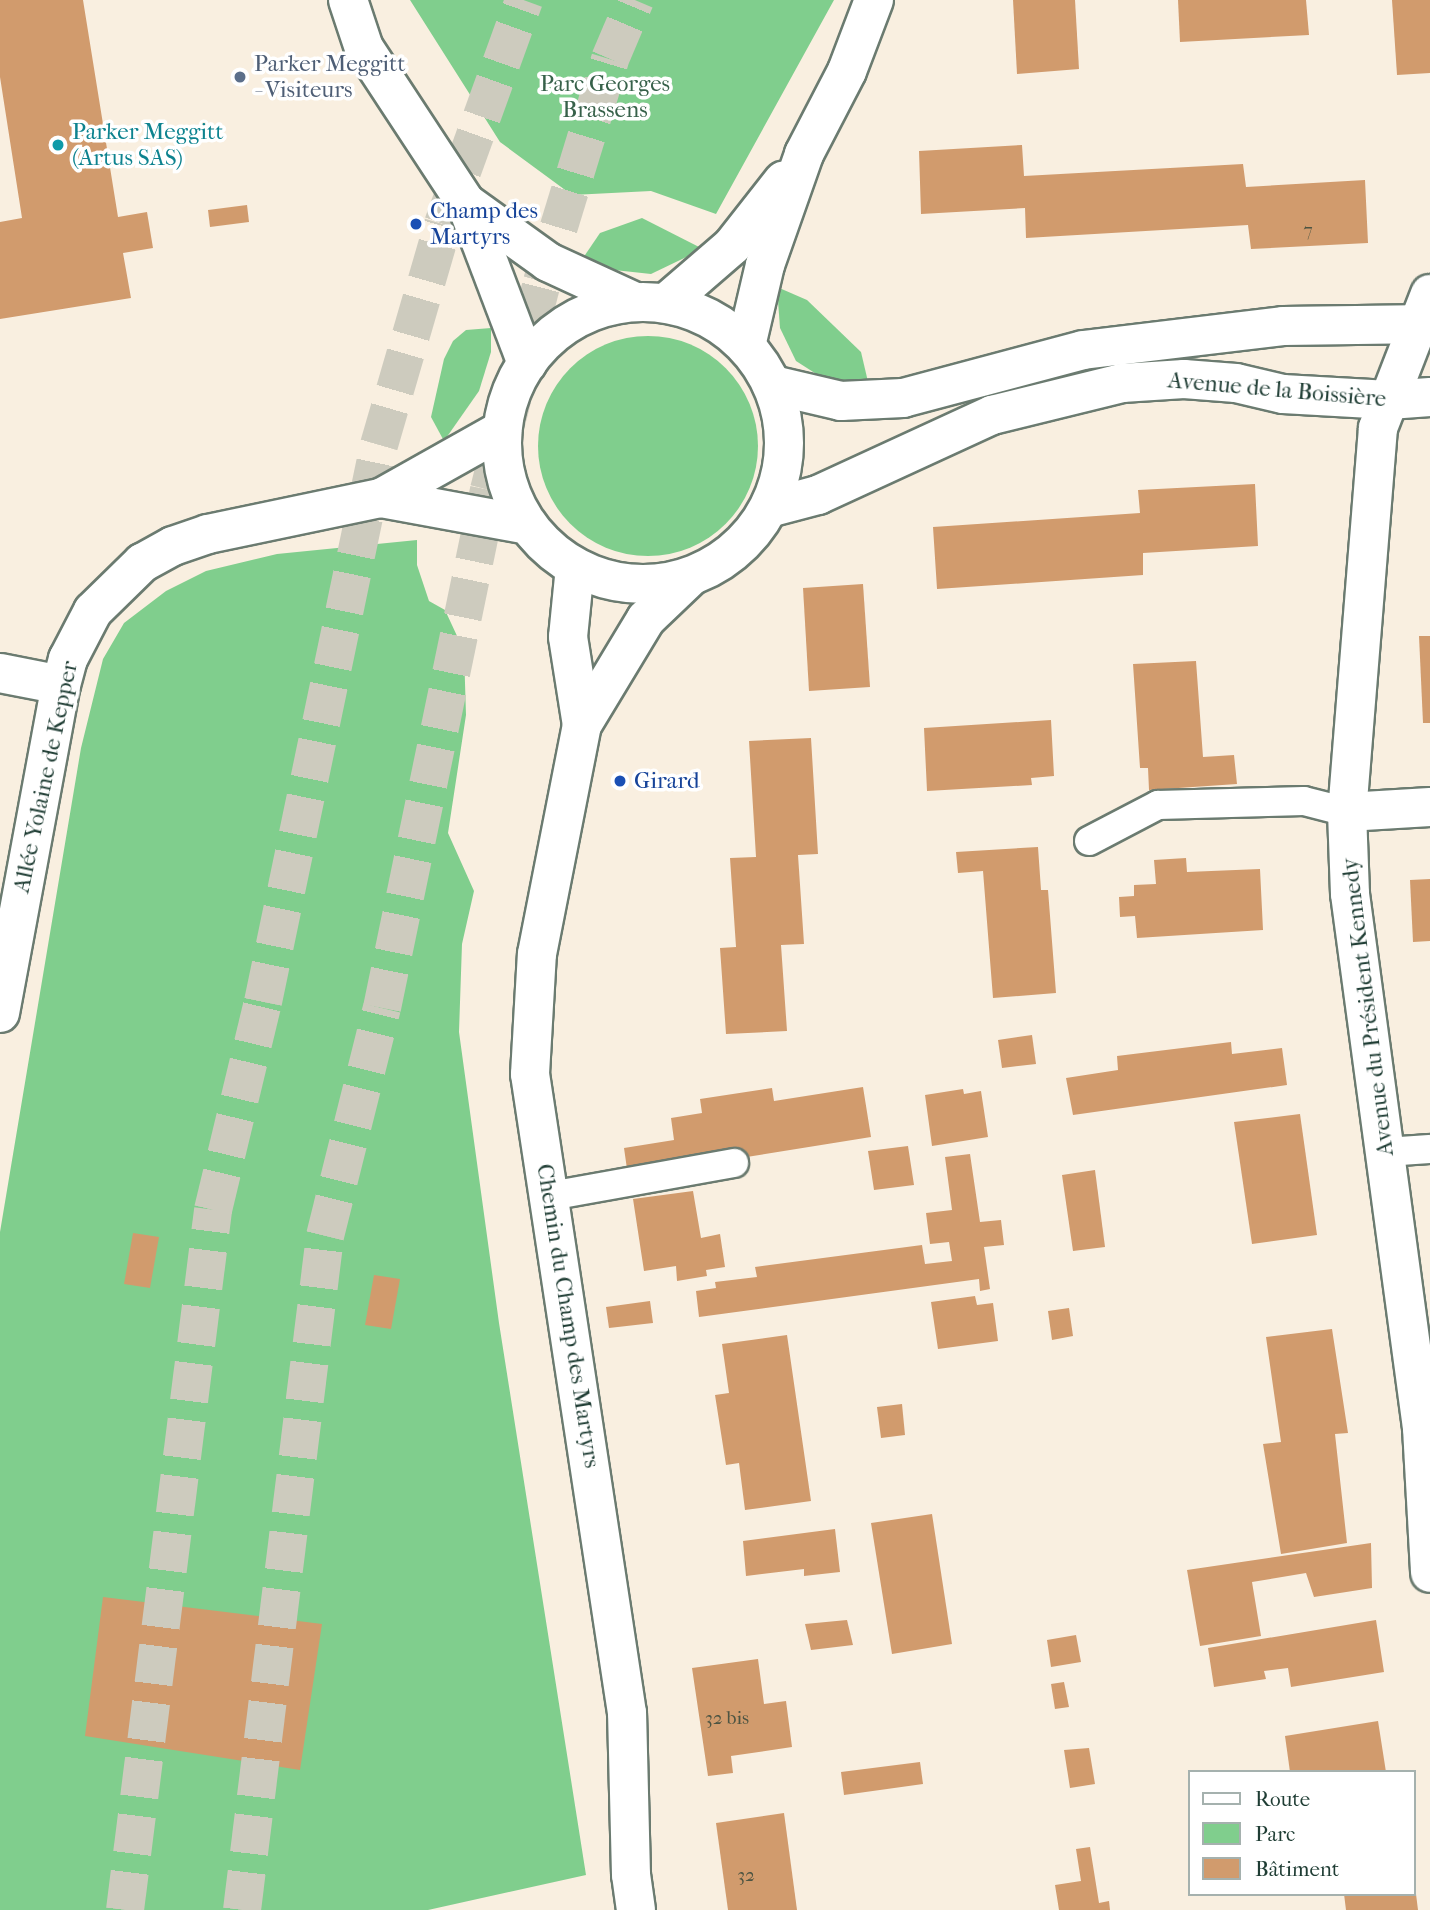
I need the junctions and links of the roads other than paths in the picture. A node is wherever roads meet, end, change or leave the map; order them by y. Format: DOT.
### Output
graph roads {
  1 [pos="348,0"];
  2 [pos="874,0"];
  3 [pos="804,154"];
  4 [pos="466,203"];
  5 [pos="650,302"];
  6 [pos="1426,314"];
  7 [pos="746,346"];
  8 [pos="527,364"];
  9 [pos="773,385"];
  10 [pos="1430,397"];
  11 [pos="1389,401"];
  12 [pos="502,430"];
  13 [pos="381,498"];
  14 [pos="769,508"];
  15 [pos="528,525"];
  16 [pos="575,567"];
  17 [pos="691,576"];
  18 [pos="0,673"];
  19 [pos="61,685"];
  20 [pos="582,725"];
  21 [pos="1430,807"];
  22 [pos="1347,812"];
  23 [pos="1089,841"];
  24 [pos="0,1013"];
  25 [pos="1430,1149"];
  26 [pos="1385,1152"];
  27 [pos="734,1163"];
  28 [pos="550,1196"];
  29 [pos="1430,1573"];
  30 [pos="636,1910"];
  1 -- 4 [label="street"];
  2 -- 3 [label="street"];
  3 -- 5 [label="street"];
  3 -- 7 [label="street"];
  4 -- 5 [label="street"];
  4 -- 8 [label="street"];
  5 -- 7 [label="street"];
  5 -- 8 [label="street"];
  6 -- 9 [label="street, Avenue de la Boissière"];
  6 -- 11 [label="street, Avenue du Président Kennedy"];
  7 -- 9 [label="street"];
  8 -- 12 [label="street"];
  9 -- 14 [label="street"];
  10 -- 11 [label="street, Avenue de la Boissière"];
  11 -- 14 [label="street, Avenue de la Boissière"];
  11 -- 22 [label="street, Avenue du Président Kennedy"];
  12 -- 13 [label="street, Allée Yolaine de Kepper"];
  12 -- 15 [label="street"];
  13 -- 15 [label="street, Allée Yolaine de Kepper"];
  13 -- 19 [label="street, Allée Yolaine de Kepper"];
  14 -- 17 [label="street"];
  15 -- 16 [label="street"];
  16 -- 17 [label="street"];
  16 -- 20 [label="street, Chemin du Champ des Martyrs"];
  17 -- 20 [label="street, Chemin du Champ des Martyrs"];
  18 -- 19 [label="street"];
  19 -- 24 [label="street, Allée Yolaine de Kepper"];
  20 -- 28 [label="street, Chemin du Champ des Martyrs"];
  21 -- 22 [label="street"];
  22 -- 23 [label="lane"];
  22 -- 26 [label="street, Avenue du Président Kennedy"];
  25 -- 26 [label="lane"];
  26 -- 29 [label="street, Avenue du Président Kennedy"];
  27 -- 28 [label="lane"];
  28 -- 30 [label="street, Chemin du Champ des Martyrs"];
}
